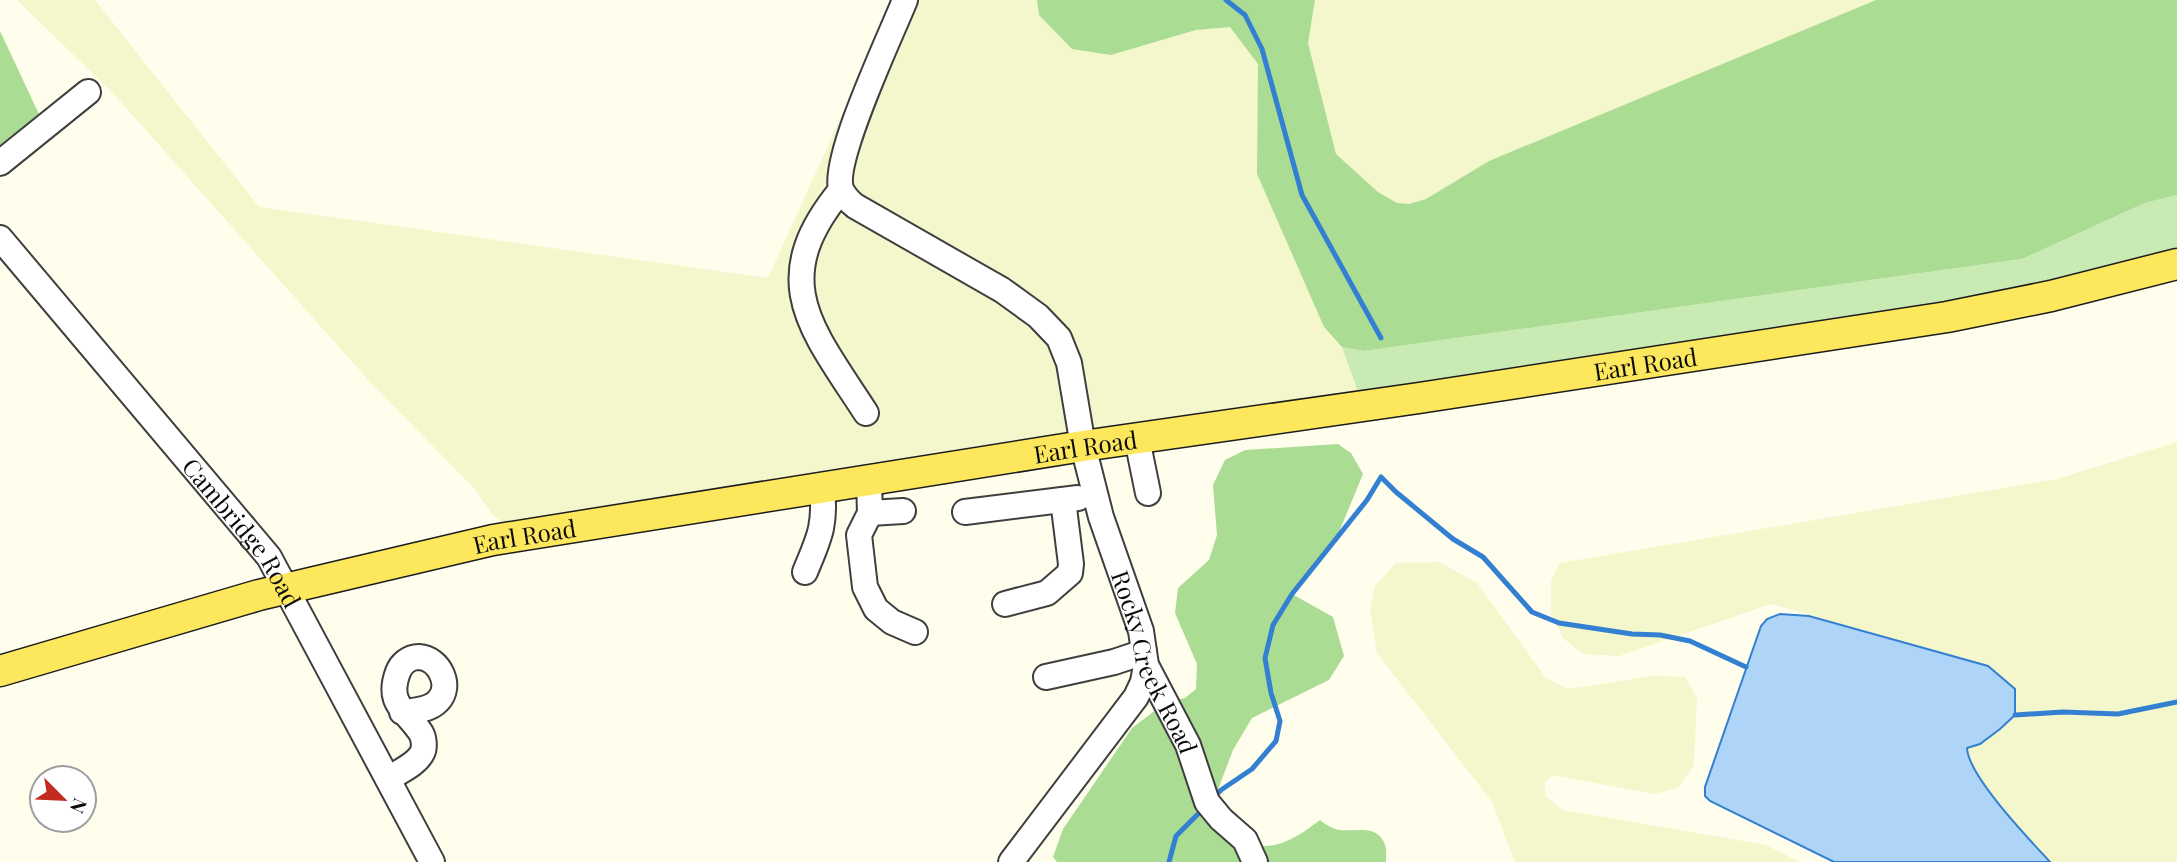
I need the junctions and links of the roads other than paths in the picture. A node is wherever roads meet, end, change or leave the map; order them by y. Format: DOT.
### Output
graph roads {
  1 [pos="905,0"];
  2 [pos="88,92"];
  3 [pos="0,163"];
  4 [pos="841,190"];
  5 [pos="0,238"];
  6 [pos="2177,264"];
  7 [pos="866,413"];
  8 [pos="1137,439"];
  9 [pos="1083,446"];
  10 [pos="869,481"];
  11 [pos="822,488"];
  12 [pos="1149,492"];
  13 [pos="1096,496"];
  14 [pos="1063,500"];
  15 [pos="903,511"];
  16 [pos="965,512"];
  17 [pos="870,513"];
  18 [pos="804,572"];
  19 [pos="286,589"];
  20 [pos="1005,604"];
  21 [pos="915,632"];
  22 [pos="1145,658"];
  23 [pos="0,671"];
  24 [pos="1046,677"];
  25 [pos="402,712"];
  26 [pos="388,779"];
  27 [pos="432,862"];
  28 [pos="1012,862"];
  29 [pos="1255,862"];
  1 -- 4 [label="street"];
  2 -- 3 [label="street"];
  4 -- 7 [label="street"];
  4 -- 9 [label="street, Rocky Creek Road"];
  5 -- 19 [label="street, Cambridge Road"];
  6 -- 8 [label="main road, Earl Road"];
  8 -- 9 [label="main road, Earl Road"];
  8 -- 12 [label="street"];
  9 -- 10 [label="main road, Earl Road"];
  9 -- 13 [label="street, Rocky Creek Road"];
  10 -- 11 [label="main road, Earl Road"];
  10 -- 17 [label="street"];
  11 -- 18 [label="street"];
  11 -- 19 [label="main road, Earl Road"];
  13 -- 14 [label="street"];
  13 -- 22 [label="street, Rocky Creek Road"];
  14 -- 16 [label="street"];
  14 -- 20 [label="street"];
  15 -- 17 [label="street"];
  17 -- 21 [label="street"];
  19 -- 23 [label="main road, Earl Road"];
  19 -- 26 [label="street, Cambridge Road"];
  22 -- 24 [label="street"];
  22 -- 28 [label="street"];
  22 -- 29 [label="street, Rocky Creek Road"];
  25 -- 26 [label="street"];
  26 -- 27 [label="street, Cambridge Road"];
}
